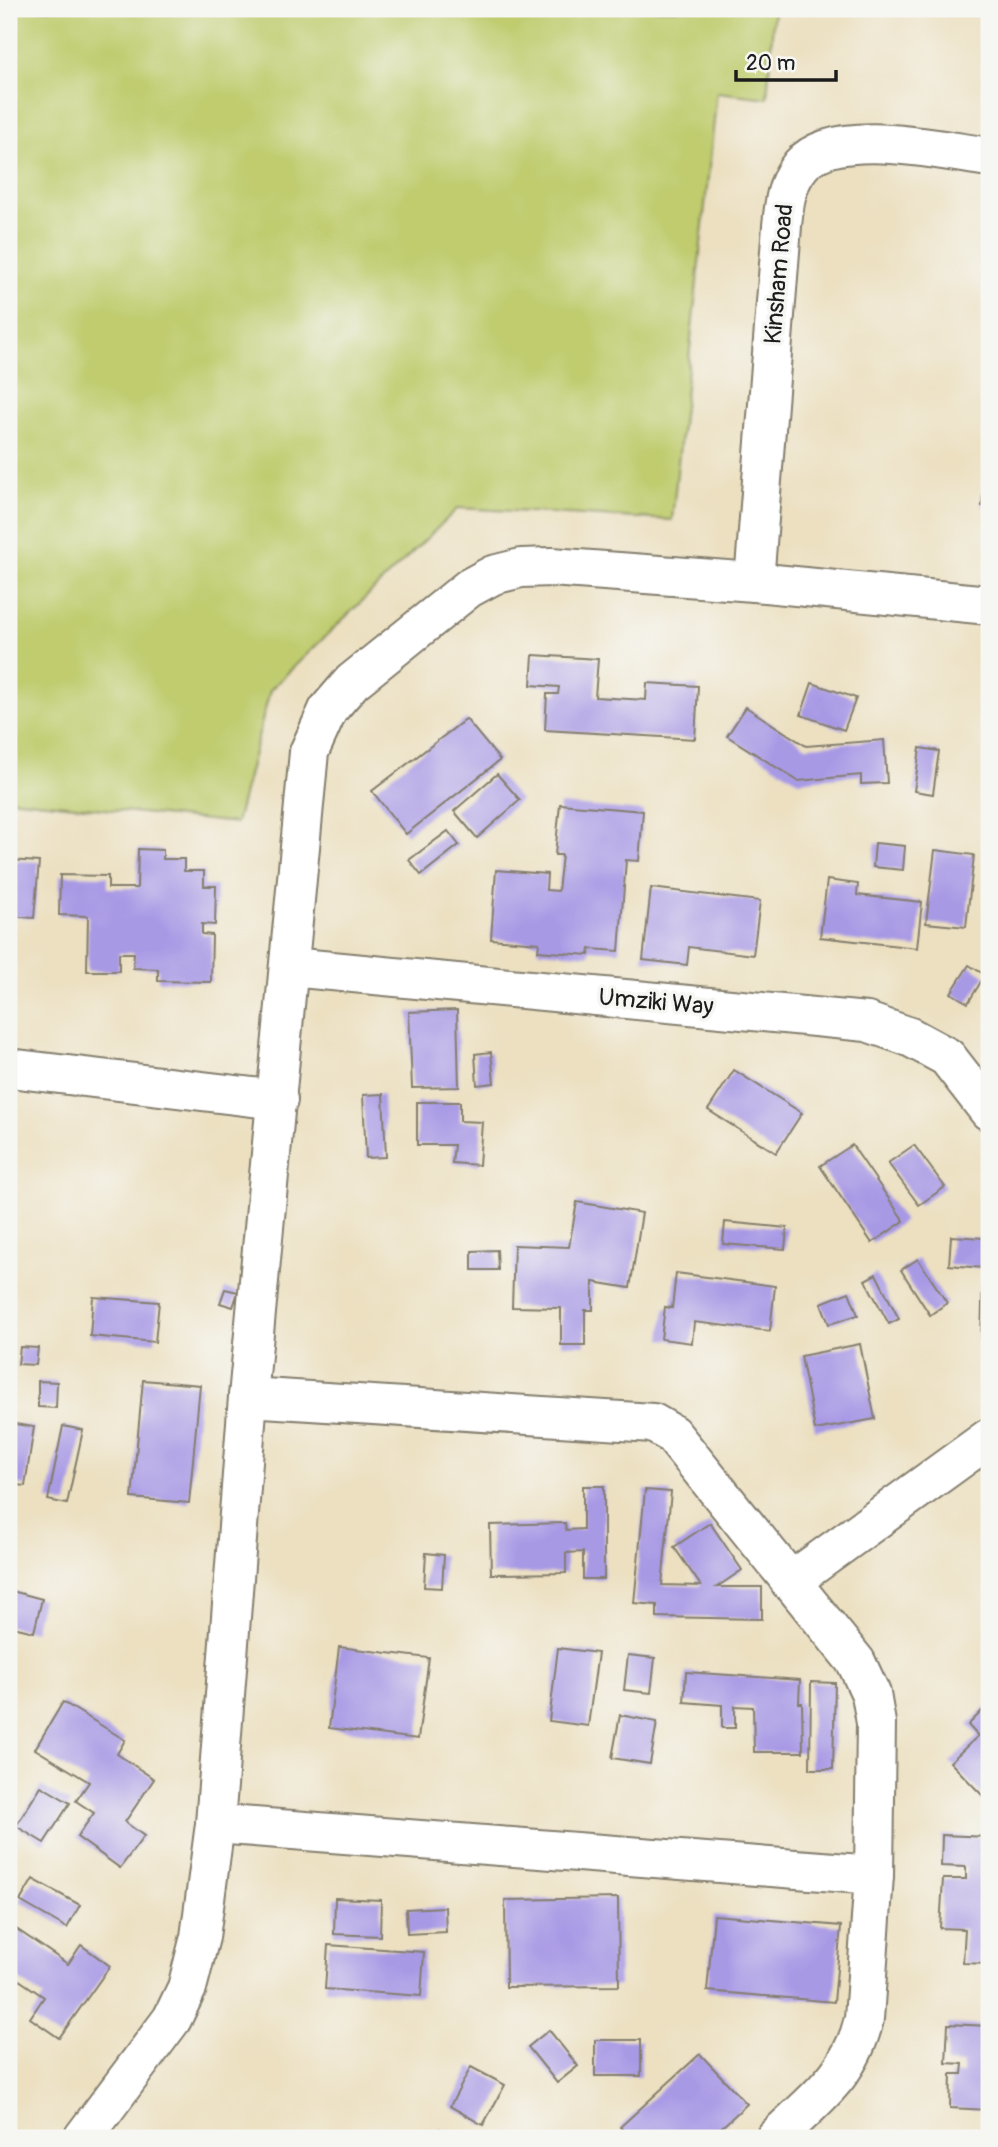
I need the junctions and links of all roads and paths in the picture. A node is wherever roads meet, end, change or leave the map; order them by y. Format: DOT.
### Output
graph roads {
  1 [pos="989,157"];
  2 [pos="754,582"];
  3 [pos="989,605"];
  4 [pos="290,967"];
  5 [pos="9,1068"];
  6 [pos="278,1100"];
  7 [pos="989,1111"];
  8 [pos="248,1397"];
  9 [pos="989,1438"];
  10 [pos="790,1582"];
  11 [pos="215,1824"];
  12 [pos="874,1875"];
  13 [pos="83,2138"];
  14 [pos="775,2138"];
  1 -- 2 [label="street, Kinsham Road"];
  2 -- 3 [label="street"];
  2 -- 4 [label="street"];
  4 -- 6 [label="street"];
  4 -- 7 [label="street, Umziki Way"];
  5 -- 6 [label="street"];
  6 -- 8 [label="street"];
  8 -- 10 [label="street"];
  8 -- 11 [label="street"];
  9 -- 10 [label="street"];
  10 -- 12 [label="street"];
  11 -- 12 [label="street"];
  11 -- 13 [label="street"];
  12 -- 14 [label="street"];
}
